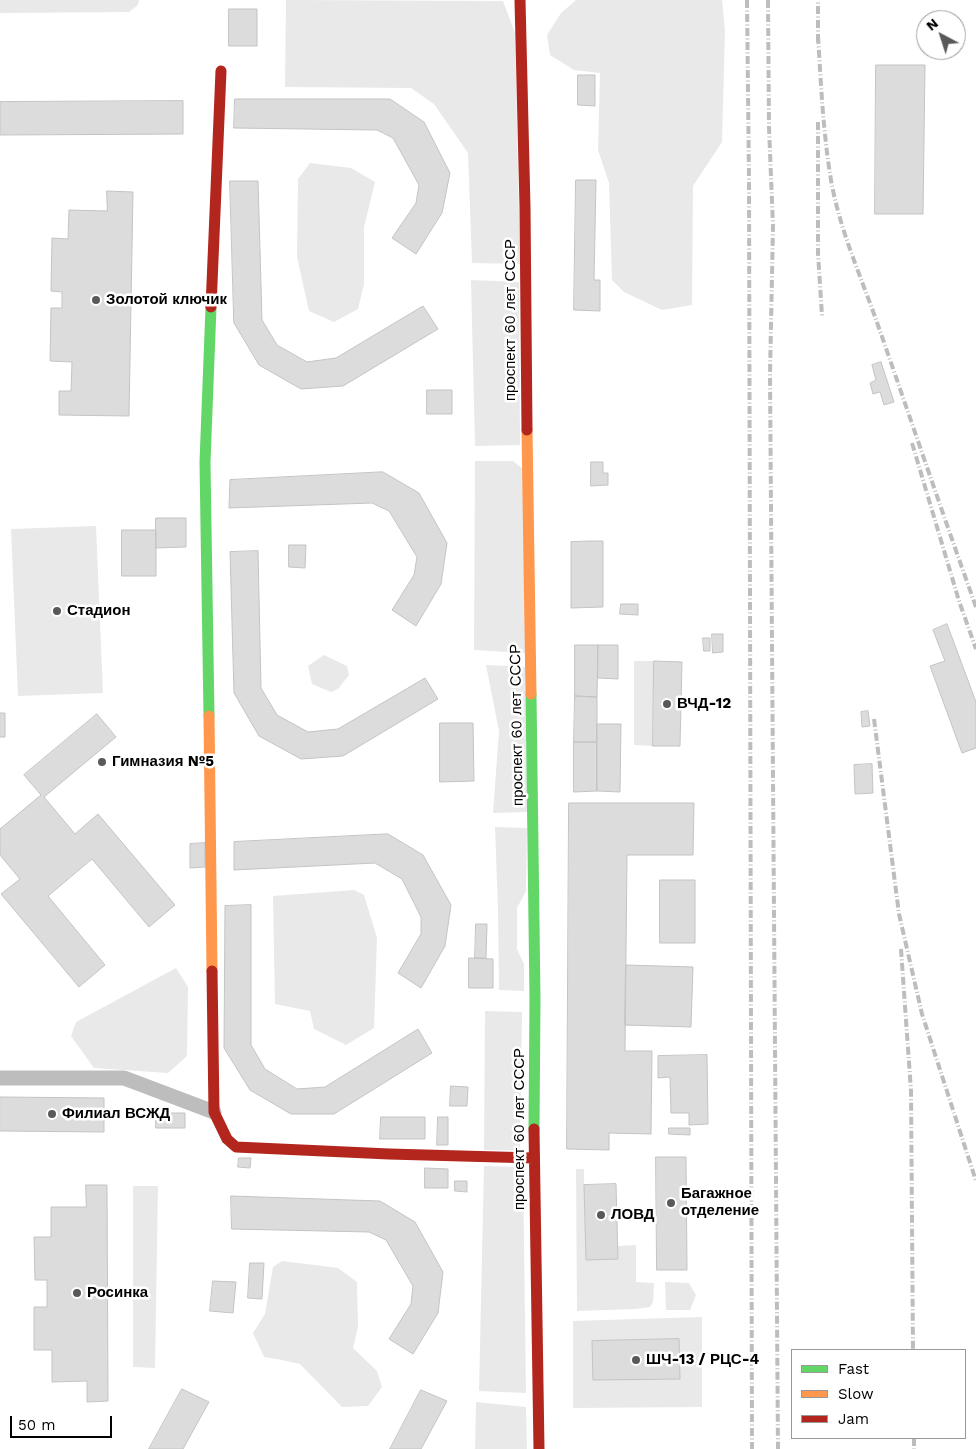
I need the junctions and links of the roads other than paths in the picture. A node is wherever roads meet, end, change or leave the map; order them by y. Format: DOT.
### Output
graph roads {
  1 [pos="520,0"];
  2 [pos="221,71"];
  3 [pos="0,1078"];
  4 [pos="214,1112"];
  5 [pos="534,1158"];
  6 [pos="539,1449"];
  1 -- 5 [label="street, проспект 60 лет СССР"];
  2 -- 4 [label="street"];
  3 -- 4 [label="street"];
  4 -- 5 [label="street"];
  5 -- 6 [label="street, проспект 60 лет СССР"];
}
